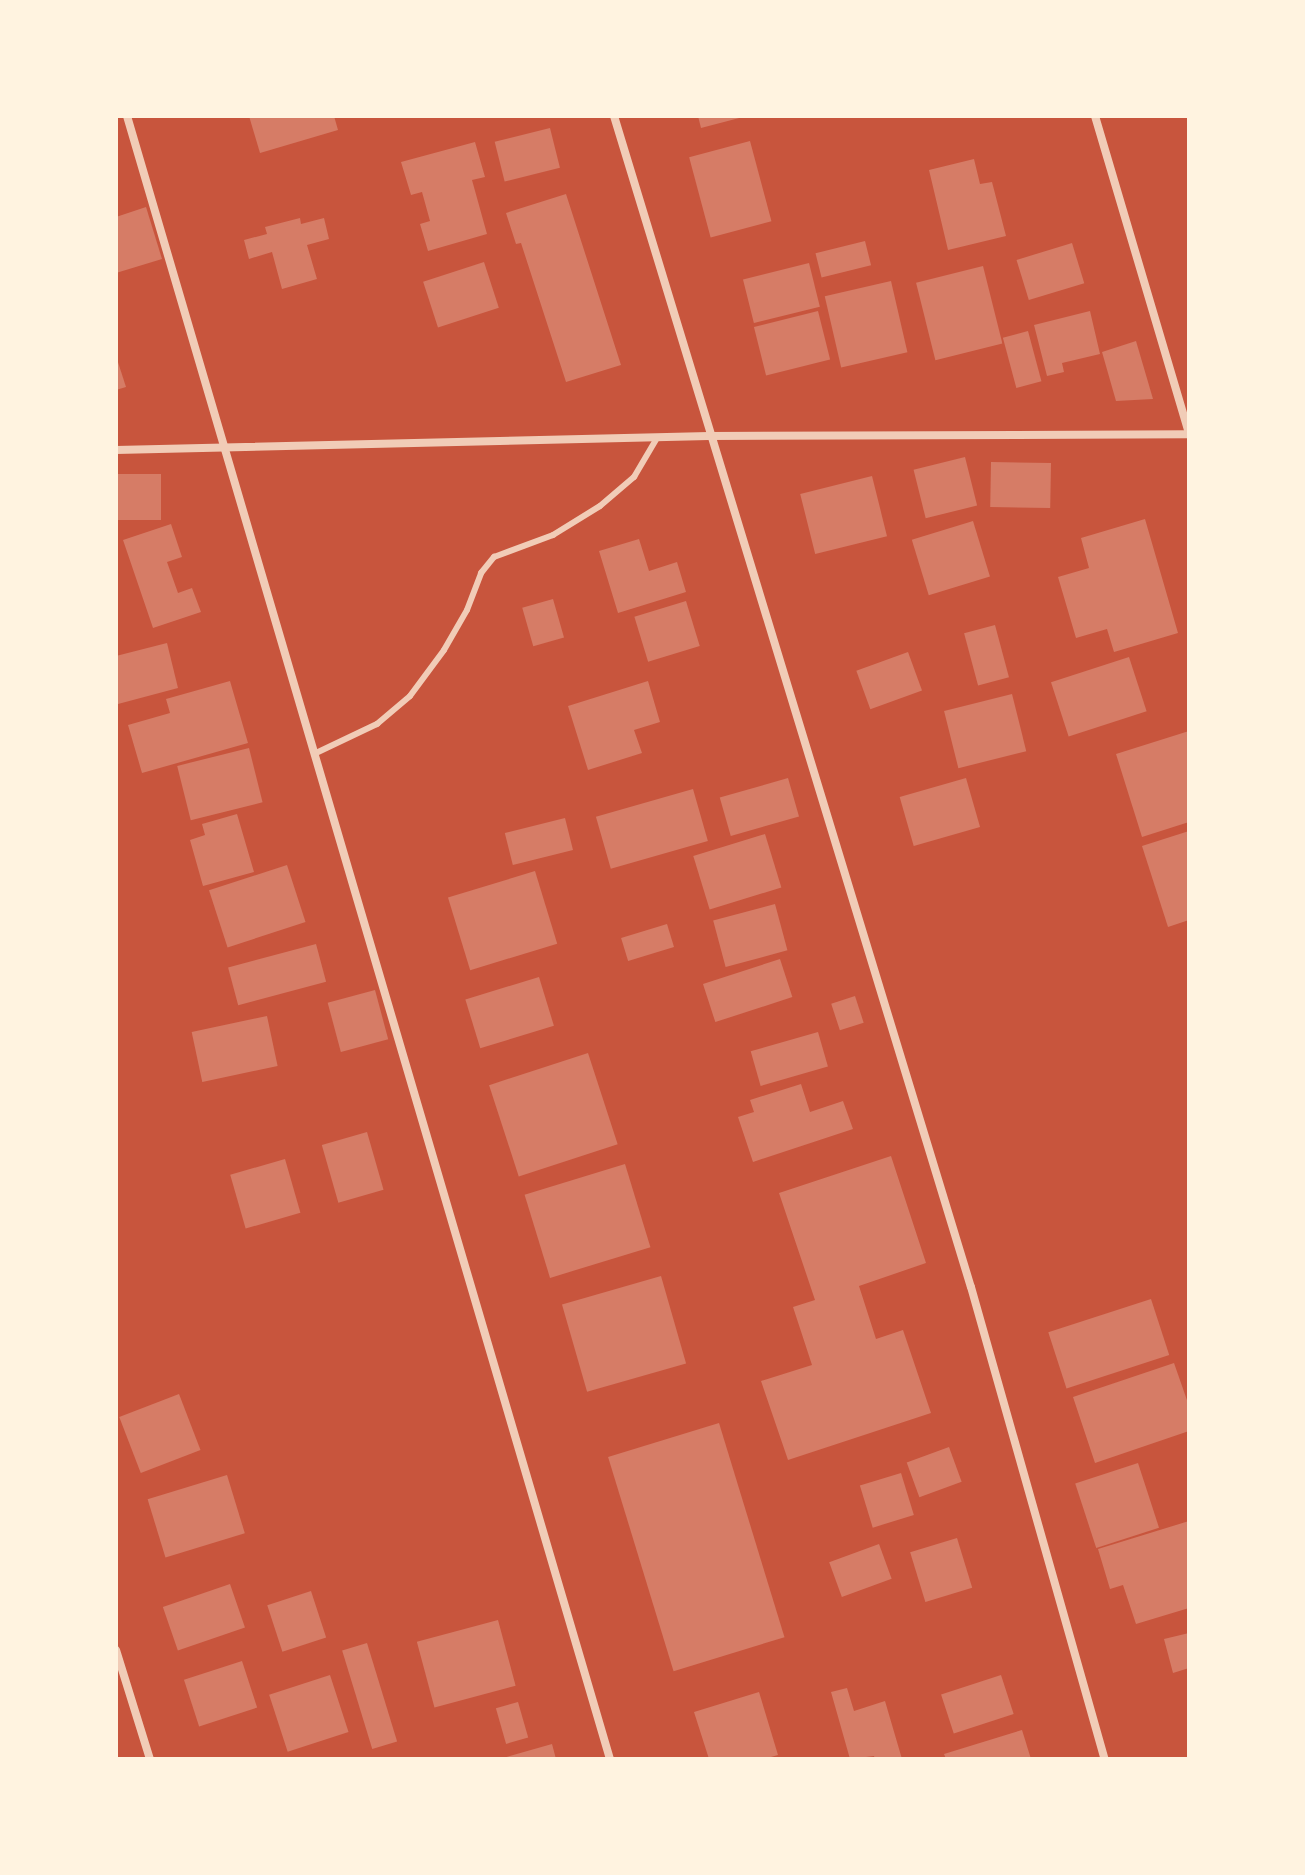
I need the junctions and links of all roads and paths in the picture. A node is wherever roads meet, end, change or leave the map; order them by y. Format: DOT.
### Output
graph roads {
  1 [pos="127,116"];
  2 [pos="614,116"];
  3 [pos="1095,116"];
  4 [pos="1189,434"];
  5 [pos="709,436"];
  6 [pos="657,438"];
  7 [pos="227,448"];
  8 [pos="116,450"];
  9 [pos="316,753"];
  10 [pos="116,1650"];
  11 [pos="150,1759"];
  12 [pos="610,1759"];
  13 [pos="1105,1759"];
  1 -- 7 [label="street"];
  2 -- 5 [label="street"];
  3 -- 4 [label="street"];
  4 -- 5 [label="street"];
  5 -- 6 [label="street"];
  5 -- 13 [label="street"];
  6 -- 7 [label="street"];
  6 -- 9 [label="lane"];
  7 -- 8 [label="street"];
  7 -- 9 [label="street"];
  9 -- 12 [label="street"];
  10 -- 11 [label="street"];
}
